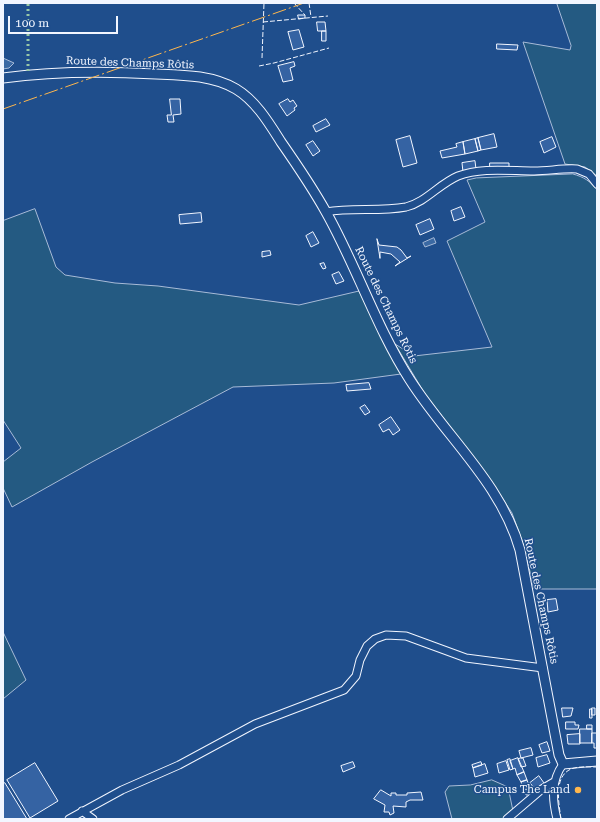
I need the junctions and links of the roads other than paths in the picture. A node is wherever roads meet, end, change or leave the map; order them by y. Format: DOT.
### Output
graph roads {
  1 [pos="3,78"];
  2 [pos="597,184"];
  3 [pos="326,212"];
  4 [pos="543,668"];
  5 [pos="597,761"];
  6 [pos="562,764"];
  7 [pos="554,782"];
  8 [pos="82,812"];
  9 [pos="69,819"];
  10 [pos="94,819"];
  11 [pos="507,819"];
  12 [pos="557,819"];
  1 -- 3 [label="street, Route des Champs Rôtis"];
  2 -- 3 [label="street"];
  3 -- 4 [label="street, Route des Champs Rôtis"];
  4 -- 6 [label="street, Route des Champs Rôtis"];
  4 -- 8 [label="street"];
  5 -- 6 [label="street"];
  6 -- 7 [label="street"];
  7 -- 11 [label="street"];
  7 -- 12 [label="street"];
  8 -- 9 [label="street"];
  8 -- 10 [label="street"];
}
